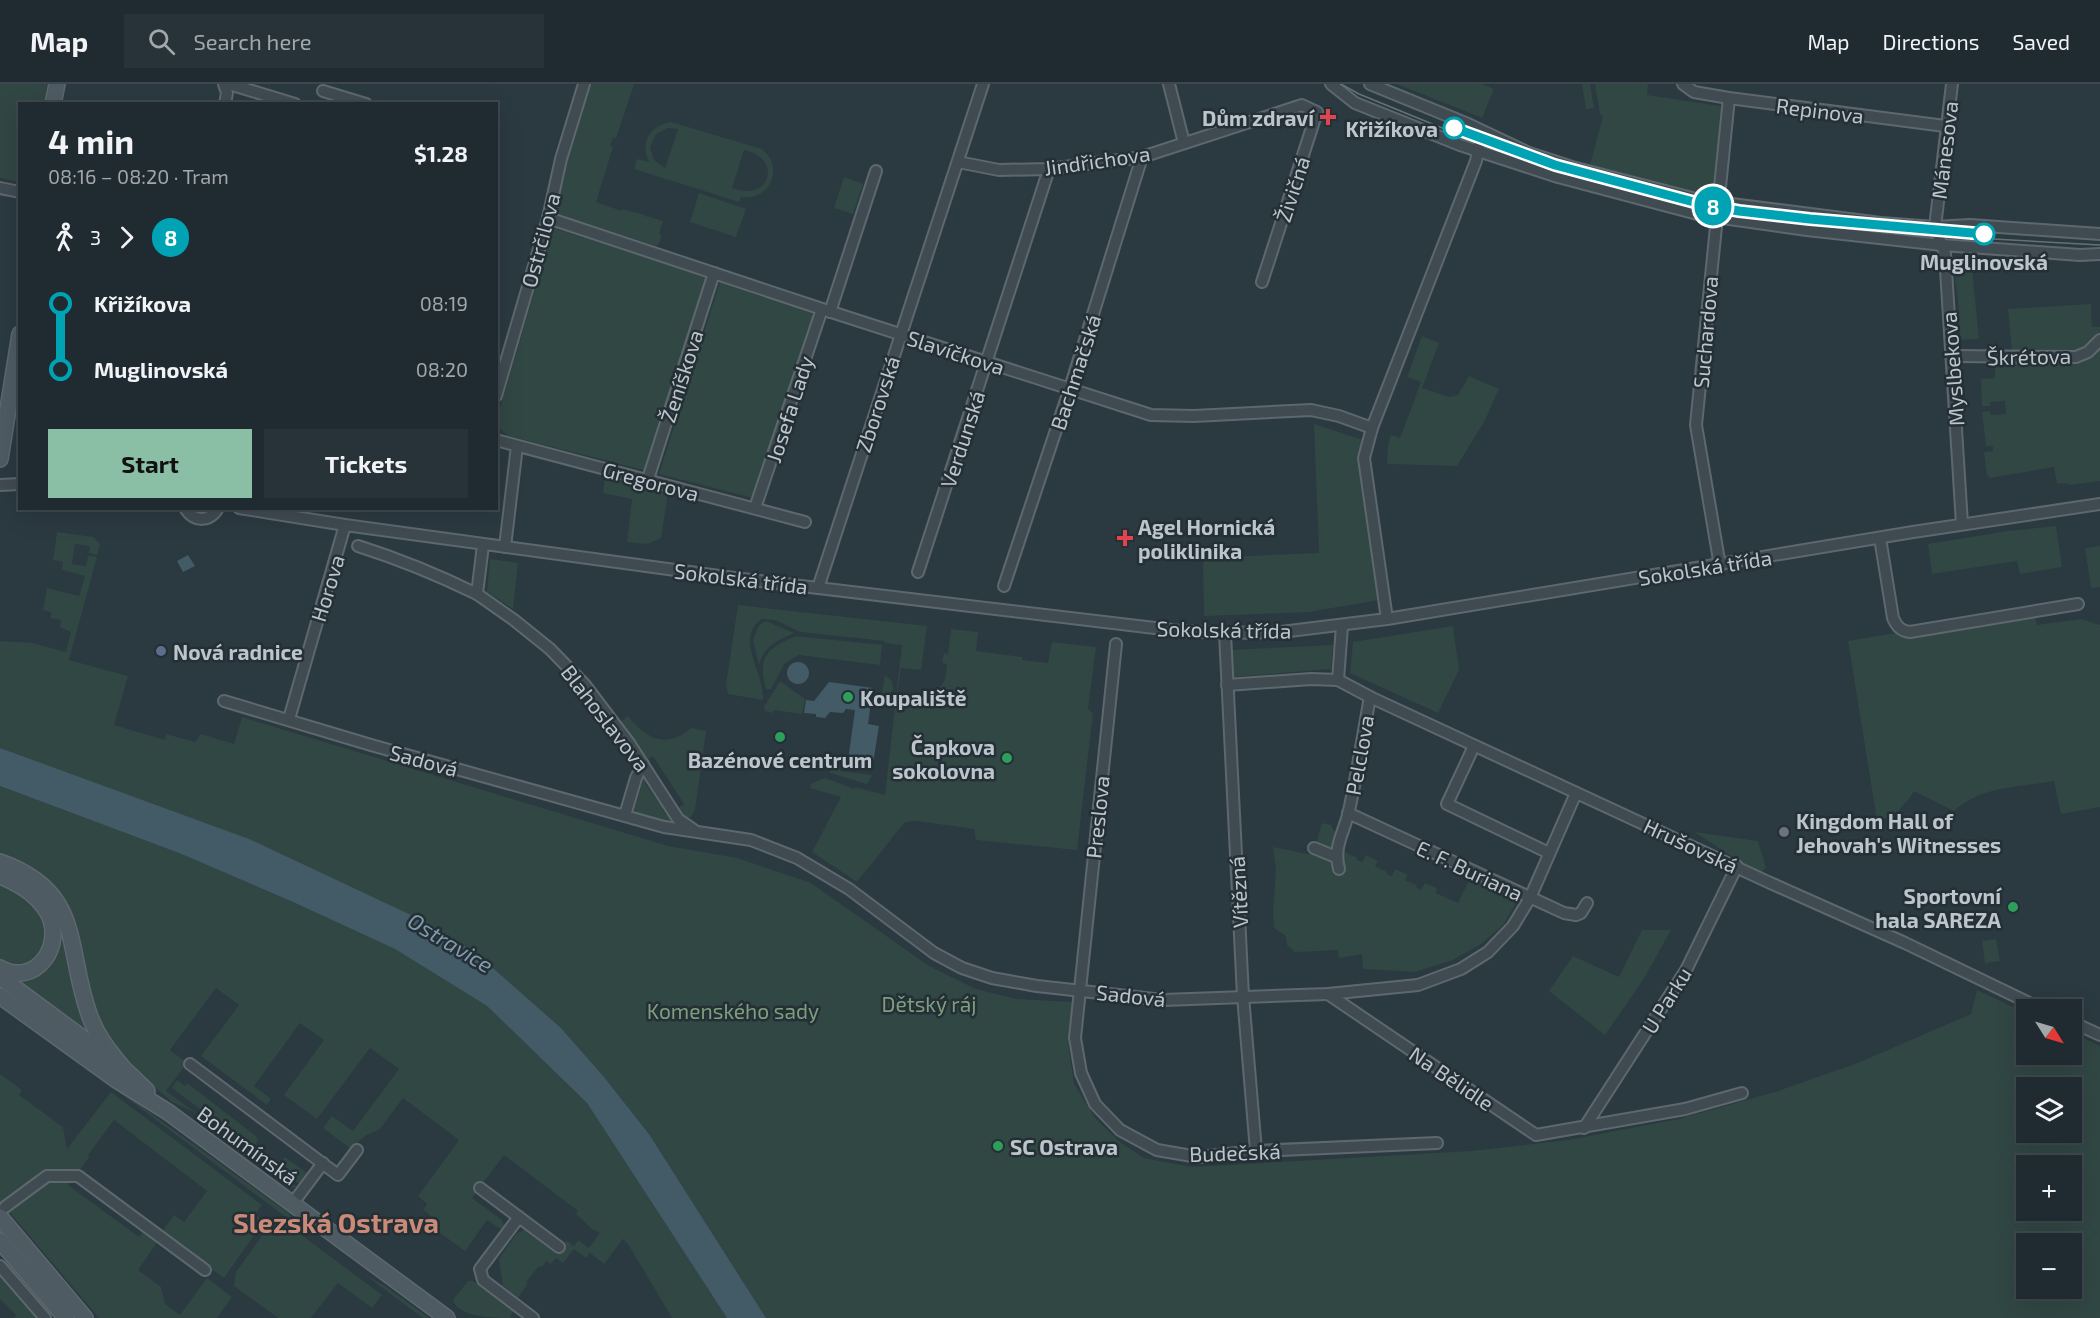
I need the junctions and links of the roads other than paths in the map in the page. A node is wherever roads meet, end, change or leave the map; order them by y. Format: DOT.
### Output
graph roads {
  1 [pos="57,84"];
  2 [pos="224,84"];
  3 [pos="229,84"];
  4 [pos="584,84"];
  5 [pos="983,84"];
  6 [pos="1169,84"];
  7 [pos="1331,84"];
  8 [pos="1370,84"];
  9 [pos="1683,84"];
  10 [pos="1952,84"];
  11 [pos="322,92"];
  12 [pos="1729,98"];
  13 [pos="53,102"];
  14 [pos="225,102"];
  15 [pos="289,102"];
  16 [pos="359,102"];
  17 [pos="1302,105"];
  18 [pos="1946,126"];
  19 [pos="1184,144"];
  20 [pos="1480,146"];
  21 [pos="1142,157"];
  22 [pos="958,162"];
  23 [pos="1049,169"];
  24 [pos="876,171"];
  25 [pos="0,188"];
  26 [pos="18,192"];
  27 [pos="1717,203"];
  28 [pos="1936,215"];
  29 [pos="548,218"];
  30 [pos="1716,218"];
  31 [pos="1935,227"];
  32 [pos="2100,234"];
  33 [pos="1942,245"];
  34 [pos="2100,254"];
  35 [pos="714,273"];
  36 [pos="1262,282"];
  37 [pos="826,310"];
  38 [pos="900,334"];
  39 [pos="2100,340"];
  40 [pos="1952,356"];
  41 [pos="18,362"];
  42 [pos="987,362"];
  43 [pos="1070,388"];
  44 [pos="16,389"];
  45 [pos="498,389"];
  46 [pos="4,410"];
  47 [pos="1372,428"];
  48 [pos="498,441"];
  49 [pos="517,446"];
  50 [pos="0,459"];
  51 [pos="648,479"];
  52 [pos="18,484"];
  53 [pos="0,485"];
  54 [pos="2100,504"];
  55 [pos="755,508"];
  56 [pos="186,510"];
  57 [pos="216,510"];
  58 [pos="251,510"];
  59 [pos="805,522"];
  60 [pos="1962,524"];
  61 [pos="345,525"];
  62 [pos="1880,538"];
  63 [pos="483,544"];
  64 [pos="358,546"];
  65 [pos="505,547"];
  66 [pos="1720,566"];
  67 [pos="918,572"];
  68 [pos="1004,586"];
  69 [pos="818,588"];
  70 [pos="477,594"];
  71 [pos="2078,604"];
  72 [pos="1387,620"];
  73 [pos="1342,626"];
  74 [pos="1225,633"];
  75 [pos="1116,644"];
  76 [pos="1338,680"];
  77 [pos="1227,685"];
  78 [pos="1370,697"];
  79 [pos="224,701"];
  80 [pos="289,719"];
  81 [pos="1474,746"];
  82 [pos="643,764"];
  83 [pos="1576,793"];
  84 [pos="1348,813"];
  85 [pos="625,815"];
  86 [pos="695,830"];
  87 [pos="1314,848"];
  88 [pos="1550,853"];
  89 [pos="1336,857"];
  90 [pos="1,867"];
  91 [pos="1737,867"];
  92 [pos="1338,869"];
  93 [pos="1530,898"];
  94 [pos="1587,903"];
  95 [pos="0,968"];
  96 [pos="0,977"];
  97 [pos="1080,990"];
  98 [pos="1328,994"];
  99 [pos="0,996"];
  100 [pos="1243,996"];
  101 [pos="2021,999"];
  102 [pos="2082,1027"];
  103 [pos="2100,1035"];
  104 [pos="190,1064"];
  105 [pos="123,1068"];
  106 [pos="1742,1094"];
  107 [pos="168,1112"];
  108 [pos="1584,1128"];
  109 [pos="1437,1143"];
  110 [pos="357,1150"];
  111 [pos="1257,1151"];
  112 [pos="322,1163"];
  113 [pos="480,1188"];
  114 [pos="292,1203"];
  115 [pos="2,1212"];
  116 [pos="519,1217"];
  117 [pos="0,1241"];
  118 [pos="559,1247"];
  119 [pos="0,1266"];
  120 [pos="205,1270"];
  121 [pos="45,1318"];
  122 [pos="66,1318"];
  123 [pos="85,1318"];
  124 [pos="447,1318"];
  125 [pos="533,1318"];
  1 -- 13 [label="main road"];
  2 -- 14 [label="street"];
  3 -- 15 [label="street"];
  4 -- 29 [label="street, Ostrčilova"];
  5 -- 22 [label="street, Zborovská"];
  6 -- 19 [label="street"];
  7 -- 20 [label="street"];
  8 -- 27 [label="street"];
  9 -- 12 [label="street, Repinova"];
  10 -- 18 [label="street, Mánesova"];
  11 -- 16 [label="street"];
  12 -- 18 [label="street, Repinova"];
  12 -- 27 [label="street, Suchardova"];
  17 -- 19 [label="street, Jindřichova"];
  17 -- 36 [label="street, Živičná"];
  18 -- 28 [label="street, Mánesova"];
  19 -- 21 [label="street, Jindřichova"];
  20 -- 30 [label="street"];
  20 -- 47 [label="street"];
  21 -- 23 [label="street, Jindřichova"];
  21 -- 43 [label="street, Bachmačská"];
  22 -- 23 [label="street, Jindřichova"];
  22 -- 38 [label="street, Zborovská"];
  23 -- 42 [label="street, Verdunská"];
  24 -- 37 [label="street, Josefa Lady"];
  25 -- 26 [label="street"];
  27 -- 30 [label="street, Suchardova"];
  27 -- 31 [label="street"];
  28 -- 31 [label="street, Myslbekova"];
  29 -- 35 [label="street, Slavíčkova"];
  29 -- 45 [label="street, Ostrčilova"];
  30 -- 33 [label="street"];
  30 -- 66 [label="street, Suchardova"];
  31 -- 32 [label="street"];
  31 -- 33 [label="street, Myslbekova"];
  33 -- 34 [label="street"];
  33 -- 40 [label="street, Myslbekova"];
  35 -- 37 [label="street, Slavíčkova"];
  35 -- 51 [label="street, Ženíškova"];
  37 -- 38 [label="street, Slavíčkova"];
  37 -- 55 [label="street, Josefa Lady"];
  38 -- 42 [label="street, Slavíčkova"];
  38 -- 69 [label="street, Zborovská"];
  39 -- 40 [label="street, Škrétova"];
  40 -- 60 [label="street, Myslbekova"];
  41 -- 44 [label="main road"];
  42 -- 43 [label="street, Slavíčkova"];
  42 -- 67 [label="street, Verdunská"];
  43 -- 47 [label="street, Slavíčkova"];
  43 -- 68 [label="street, Bachmačská"];
  44 -- 46 [label="main road"];
  46 -- 50 [label="main road"];
  47 -- 72 [label="street"];
  48 -- 49 [label="street, Gregorova"];
  49 -- 51 [label="street, Gregorova"];
  49 -- 65 [label="street"];
  51 -- 55 [label="street, Gregorova"];
  52 -- 53 [label="street"];
  54 -- 60 [label="street, Sokolská třída"];
  55 -- 59 [label="street, Gregorova"];
  56 -- 57 [label="street"];
  58 -- 61 [label="street, Sokolská třída"];
  60 -- 62 [label="street, Sokolská třída"];
  61 -- 63 [label="street, Sokolská třída"];
  61 -- 80 [label="street, Horova"];
  62 -- 66 [label="street, Sokolská třída"];
  62 -- 71 [label="street"];
  63 -- 65 [label="street, Sokolská třída"];
  63 -- 70 [label="street"];
  64 -- 70 [label="street, Blahoslavova"];
  65 -- 69 [label="street, Sokolská třída"];
  66 -- 72 [label="street, Sokolská třída"];
  69 -- 74 [label="street, Sokolská třída"];
  70 -- 82 [label="street, Blahoslavova"];
  72 -- 73 [label="street, Sokolská třída"];
  73 -- 74 [label="street, Sokolská třída"];
  73 -- 76 [label="street"];
  74 -- 77 [label="street, Vítězná"];
  75 -- 97 [label="street, Preslova"];
  76 -- 77 [label="street"];
  76 -- 78 [label="street, Hrušovská"];
  77 -- 100 [label="street, Vítězná"];
  78 -- 81 [label="street, Hrušovská"];
  78 -- 84 [label="street, Pelclova"];
  79 -- 80 [label="street, Sadová"];
  80 -- 85 [label="street, Sadová"];
  81 -- 83 [label="street, Hrušovská"];
  81 -- 88 [label="street"];
  82 -- 85 [label="street"];
  82 -- 86 [label="street, Blahoslavova"];
  83 -- 88 [label="street, Sadová"];
  83 -- 91 [label="street, Hrušovská"];
  84 -- 89 [label="street"];
  84 -- 93 [label="street, E. F. Buriana"];
  85 -- 86 [label="street, Sadová"];
  86 -- 97 [label="street, Sadová"];
  87 -- 89 [label="street"];
  88 -- 93 [label="street, Sadová"];
  89 -- 92 [label="street"];
  90 -- 95 [label="main road"];
  90 -- 105 [label="main road"];
  91 -- 101 [label="street, Hrušovská"];
  91 -- 108 [label="street, U Parku"];
  93 -- 94 [label="street, E. F. Buriana"];
  93 -- 98 [label="street, Sadová"];
  96 -- 105 [label="main road, Bohumínská"];
  97 -- 100 [label="street, Sadová"];
  97 -- 111 [label="street, Budečská"];
  98 -- 100 [label="street, Sadová"];
  98 -- 108 [label="street, Na Bělidle"];
  99 -- 107 [label="main road, Bohumínská"];
  100 -- 111 [label="street, Vítězná"];
  102 -- 103 [label="street"];
  104 -- 112 [label="street, Bohumínská"];
  105 -- 107 [label="main road, Bohumínská"];
  106 -- 108 [label="street, Na Bělidle"];
  107 -- 114 [label="main road, Bohumínská"];
  109 -- 111 [label="street, Budečská"];
  110 -- 112 [label="street, Bohumínská"];
  112 -- 114 [label="street"];
  113 -- 116 [label="street"];
  114 -- 124 [label="main road, Bohumínská"];
  115 -- 120 [label="street"];
  115 -- 123 [label="main road"];
  116 -- 118 [label="street"];
  116 -- 125 [label="street"];
  117 -- 122 [label="main road"];
  119 -- 121 [label="street"];
}
